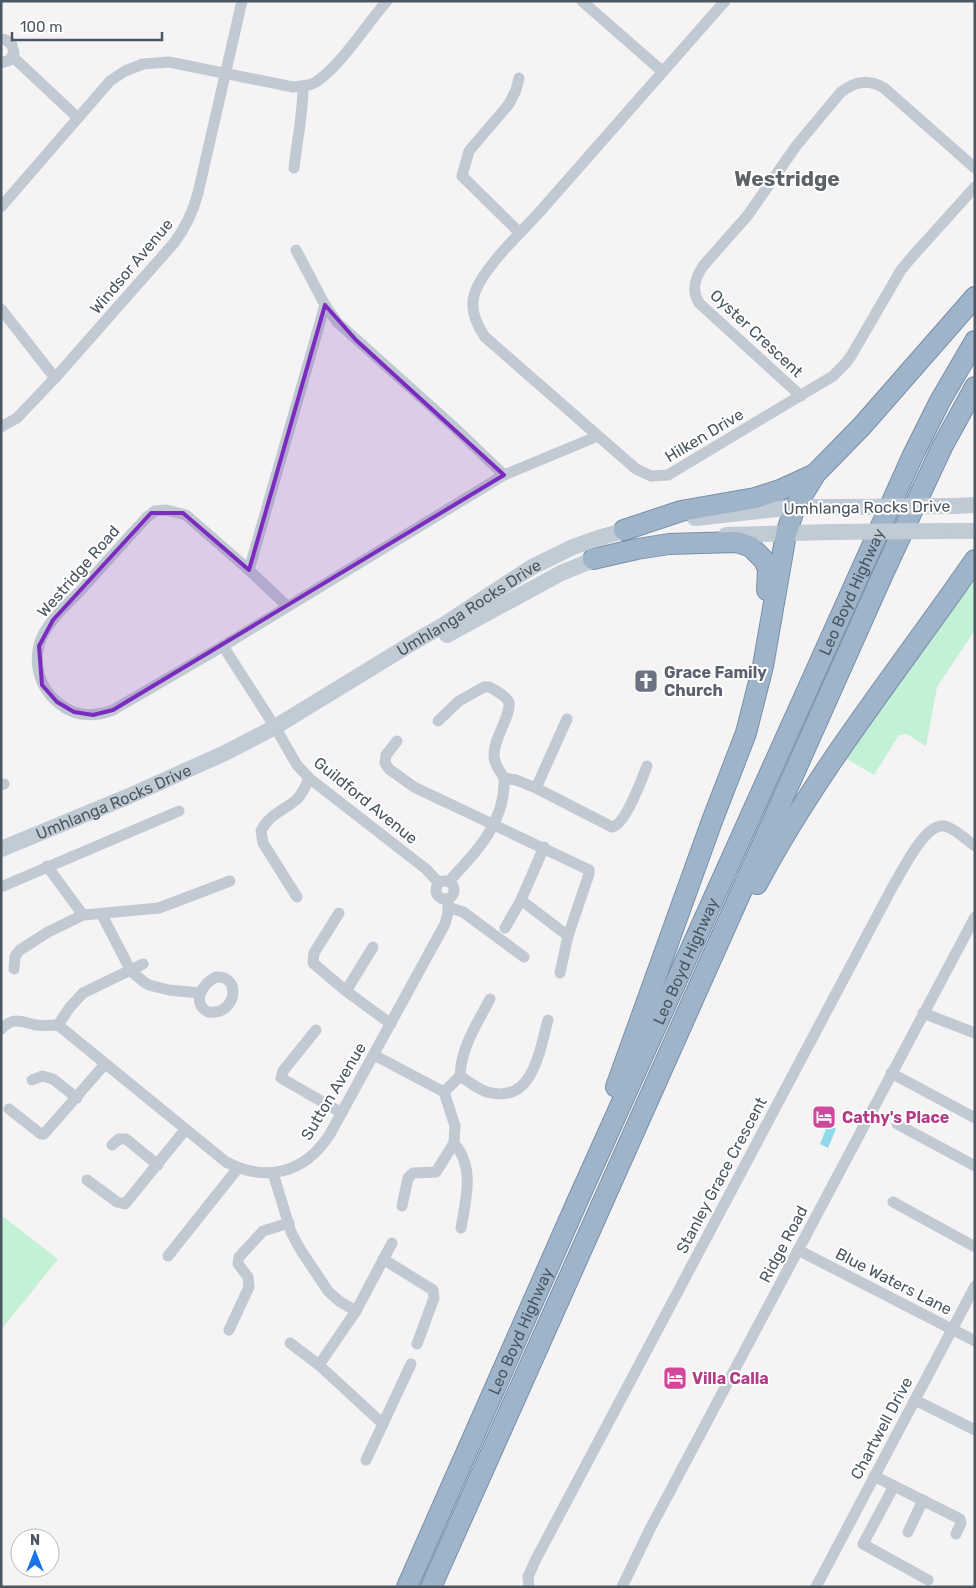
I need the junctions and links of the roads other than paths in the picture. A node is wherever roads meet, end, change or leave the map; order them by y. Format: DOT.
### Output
graph roads {
  1 [pos="242,1"];
  2 [pos="388,1"];
  3 [pos="582,1"];
  4 [pos="724,1"];
  5 [pos="1,39"];
  6 [pos="13,58"];
  7 [pos="1,64"];
  8 [pos="663,72"];
  9 [pos="226,73"];
  10 [pos="519,78"];
  11 [pos="303,86"];
  12 [pos="78,118"];
  13 [pos="294,168"];
  14 [pos="975,168"];
  15 [pos="975,187"];
  16 [pos="1,207"];
  17 [pos="520,233"];
  18 [pos="296,250"];
  19 [pos="975,297"];
  20 [pos="325,305"];
  21 [pos="1,309"];
  22 [pos="975,341"];
  23 [pos="56,378"];
  24 [pos="975,387"];
  25 [pos="801,396"];
  26 [pos="1,427"];
  27 [pos="598,436"];
  28 [pos="816,473"];
  29 [pos="504,475"];
  30 [pos="975,505"];
  31 [pos="795,507"];
  32 [pos="624,530"];
  33 [pos="975,531"];
  34 [pos="786,534"];
  35 [pos="593,559"];
  36 [pos="973,564"];
  37 [pos="249,570"];
  38 [pos="287,606"];
  39 [pos="223,646"];
  40 [pos="567,718"];
  41 [pos="438,721"];
  42 [pos="278,731"];
  43 [pos="746,732"];
  44 [pos="397,741"];
  45 [pos="648,766"];
  46 [pos="309,778"];
  47 [pos="504,778"];
  48 [pos="536,788"];
  49 [pos="179,811"];
  50 [pos="492,824"];
  51 [pos="975,846"];
  52 [pos="544,847"];
  53 [pos="1,849"];
  54 [pos="1,858"];
  55 [pos="48,866"];
  56 [pos="230,881"];
  57 [pos="444,882"];
  58 [pos="1,887"];
  59 [pos="297,897"];
  60 [pos="521,900"];
  61 [pos="448,903"];
  62 [pos="339,913"];
  63 [pos="102,914"];
  64 [pos="83,915"];
  65 [pos="975,917"];
  66 [pos="505,928"];
  67 [pos="568,936"];
  68 [pos="373,947"];
  69 [pos="524,957"];
  70 [pos="143,964"];
  71 [pos="14,969"];
  72 [pos="131,971"];
  73 [pos="560,973"];
  74 [pos="346,991"];
  75 [pos="200,993"];
  76 [pos="490,1000"];
  77 [pos="923,1013"];
  78 [pos="548,1020"];
  79 [pos="391,1024"];
  80 [pos="58,1025"];
  81 [pos="1,1029"];
  82 [pos="316,1030"];
  83 [pos="975,1033"];
  84 [pos="374,1055"];
  85 [pos="105,1064"];
  86 [pos="891,1073"];
  87 [pos="460,1076"];
  88 [pos="32,1080"];
  89 [pos="444,1092"];
  90 [pos="77,1098"];
  91 [pos="9,1109"];
  92 [pos="342,1113"];
  93 [pos="975,1118"];
  94 [pos="896,1124"];
  95 [pos="186,1130"];
  96 [pos="454,1143"];
  97 [pos="112,1145"];
  98 [pos="629,1145"];
  99 [pos="158,1165"];
  100 [pos="975,1166"];
  101 [pos="238,1168"];
  102 [pos="273,1173"];
  103 [pos="87,1180"];
  104 [pos="893,1202"];
  105 [pos="402,1206"];
  106 [pos="288,1223"];
  107 [pos="461,1228"];
  108 [pos="560,1242"];
  109 [pos="392,1243"];
  110 [pos="975,1247"];
  111 [pos="798,1250"];
  112 [pos="168,1256"];
  113 [pos="383,1259"];
  114 [pos="975,1286"];
  115 [pos="356,1310"];
  116 [pos="951,1328"];
  117 [pos="229,1330"];
  118 [pos="975,1341"];
  119 [pos="290,1343"];
  120 [pos="416,1344"];
  121 [pos="411,1364"];
  122 [pos="319,1365"];
  123 [pos="915,1400"];
  124 [pos="384,1424"];
  125 [pos="975,1430"];
  126 [pos="366,1460"];
  127 [pos="874,1476"];
  128 [pos="894,1486"];
  129 [pos="923,1500"];
  130 [pos="908,1532"];
  131 [pos="956,1534"];
  132 [pos="928,1580"];
  133 [pos="407,1587"];
  134 [pos="431,1587"];
  135 [pos="529,1587"];
  136 [pos="622,1587"];
  137 [pos="816,1587"];
  1 -- 9 [label="street, Windsor Avenue"];
  2 -- 11 [label="street"];
  3 -- 8 [label="street"];
  4 -- 8 [label="street, Hilken Drive"];
  5 -- 6 [label="street"];
  6 -- 7 [label="street"];
  6 -- 12 [label="street"];
  8 -- 17 [label="street, Hilken Drive"];
  9 -- 11 [label="street"];
  9 -- 12 [label="street"];
  9 -- 23 [label="street, Windsor Avenue"];
  10 -- 17 [label="street"];
  11 -- 13 [label="street"];
  12 -- 16 [label="street"];
  14 -- 25 [label="street, Oyster Crescent"];
  15 -- 25 [label="street, Hilken Drive"];
  17 -- 27 [label="street, Hilken Drive"];
  18 -- 20 [label="street"];
  19 -- 28 [label="highway"];
  20 -- 29 [label="street"];
  20 -- 37 [label="street"];
  21 -- 23 [label="street"];
  22 -- 108 [label="highway, Leo Boyd Highway"];
  23 -- 26 [label="street, Windsor Avenue"];
  24 -- 98 [label="highway, Leo Boyd Highway"];
  25 -- 27 [label="street, Hilken Drive"];
  27 -- 29 [label="street, Westridge Road"];
  28 -- 31 [label="highway"];
  28 -- 32 [label="highway"];
  29 -- 38 [label="street, Westridge Road"];
  30 -- 31 [label="main road, Umhlanga Rocks Drive, bridge"];
  31 -- 32 [label="main road, Umhlanga Rocks Drive"];
  31 -- 34 [label="highway"];
  32 -- 42 [label="main road, Umhlanga Rocks Drive"];
  33 -- 34 [label="main road, Umhlanga Rocks Drive, bridge"];
  34 -- 35 [label="main road, Umhlanga Rocks Drive"];
  34 -- 43 [label="highway"];
  35 -- 42 [label="main road, Umhlanga Rocks Drive"];
  35 -- 43 [label="highway"];
  36 -- 98 [label="highway"];
  37 -- 38 [label="street, Westridge Road"];
  37 -- 39 [label="street, Westridge Road"];
  38 -- 39 [label="street, Westridge Road"];
  39 -- 42 [label="street"];
  40 -- 48 [label="street"];
  41 -- 47 [label="street"];
  42 -- 46 [label="street, Guildford Avenue"];
  42 -- 53 [label="main road, Umhlanga Rocks Drive"];
  42 -- 54 [label="main road, Umhlanga Rocks Drive"];
  43 -- 108 [label="highway"];
  44 -- 50 [label="street"];
  45 -- 48 [label="street"];
  46 -- 57 [label="street, Guildford Avenue"];
  46 -- 59 [label="street"];
  47 -- 48 [label="street"];
  47 -- 50 [label="street"];
  49 -- 55 [label="street"];
  50 -- 52 [label="street"];
  50 -- 57 [label="street"];
  51 -- 135 [label="street, Stanley Grace Crescent"];
  52 -- 60 [label="street"];
  52 -- 67 [label="street"];
  55 -- 58 [label="street"];
  55 -- 64 [label="street"];
  56 -- 63 [label="street"];
  57 -- 61 [label="street, Sutton Avenue"];
  60 -- 66 [label="street"];
  60 -- 67 [label="street"];
  61 -- 69 [label="street"];
  61 -- 79 [label="street, Sutton Avenue"];
  62 -- 74 [label="street"];
  63 -- 64 [label="street"];
  63 -- 72 [label="street"];
  64 -- 71 [label="street"];
  65 -- 77 [label="street, Ridge Road"];
  67 -- 73 [label="street"];
  68 -- 74 [label="street"];
  70 -- 72 [label="street"];
  72 -- 75 [label="street"];
  72 -- 80 [label="street"];
  74 -- 79 [label="street"];
  76 -- 87 [label="street"];
  77 -- 83 [label="street"];
  77 -- 86 [label="street, Ridge Road"];
  78 -- 87 [label="street"];
  79 -- 84 [label="street, Sutton Avenue"];
  80 -- 81 [label="street"];
  80 -- 85 [label="street, Sutton Avenue"];
  82 -- 92 [label="street"];
  84 -- 89 [label="street"];
  84 -- 92 [label="street, Sutton Avenue"];
  85 -- 90 [label="street"];
  85 -- 95 [label="street, Sutton Avenue"];
  86 -- 93 [label="street"];
  86 -- 111 [label="street, Ridge Road"];
  87 -- 89 [label="street"];
  88 -- 90 [label="street"];
  89 -- 96 [label="street"];
  90 -- 91 [label="street"];
  92 -- 102 [label="street, Sutton Avenue"];
  94 -- 100 [label="street"];
  95 -- 99 [label="street"];
  95 -- 101 [label="street, Sutton Avenue"];
  96 -- 105 [label="street"];
  96 -- 107 [label="street"];
  97 -- 99 [label="street"];
  98 -- 134 [label="highway, Leo Boyd Highway"];
  99 -- 103 [label="street"];
  101 -- 102 [label="street, Sutton Avenue"];
  101 -- 112 [label="street"];
  102 -- 106 [label="street"];
  104 -- 110 [label="street"];
  106 -- 115 [label="street"];
  106 -- 117 [label="street"];
  108 -- 133 [label="highway, Leo Boyd Highway"];
  109 -- 113 [label="street"];
  111 -- 116 [label="street, Blue Waters Lane"];
  111 -- 136 [label="street, Ridge Road"];
  113 -- 115 [label="street"];
  113 -- 120 [label="street"];
  114 -- 116 [label="street, Chartwell Drive"];
  115 -- 122 [label="street"];
  116 -- 118 [label="street, Blue Waters Lane"];
  116 -- 123 [label="street, Chartwell Drive"];
  119 -- 122 [label="street"];
  121 -- 124 [label="street"];
  122 -- 124 [label="street"];
  123 -- 125 [label="street"];
  123 -- 127 [label="street, Chartwell Drive"];
  124 -- 126 [label="street"];
  127 -- 128 [label="street"];
  127 -- 137 [label="street, Chartwell Drive"];
  128 -- 129 [label="street"];
  128 -- 132 [label="street"];
  129 -- 130 [label="street"];
  129 -- 131 [label="street"];
}
